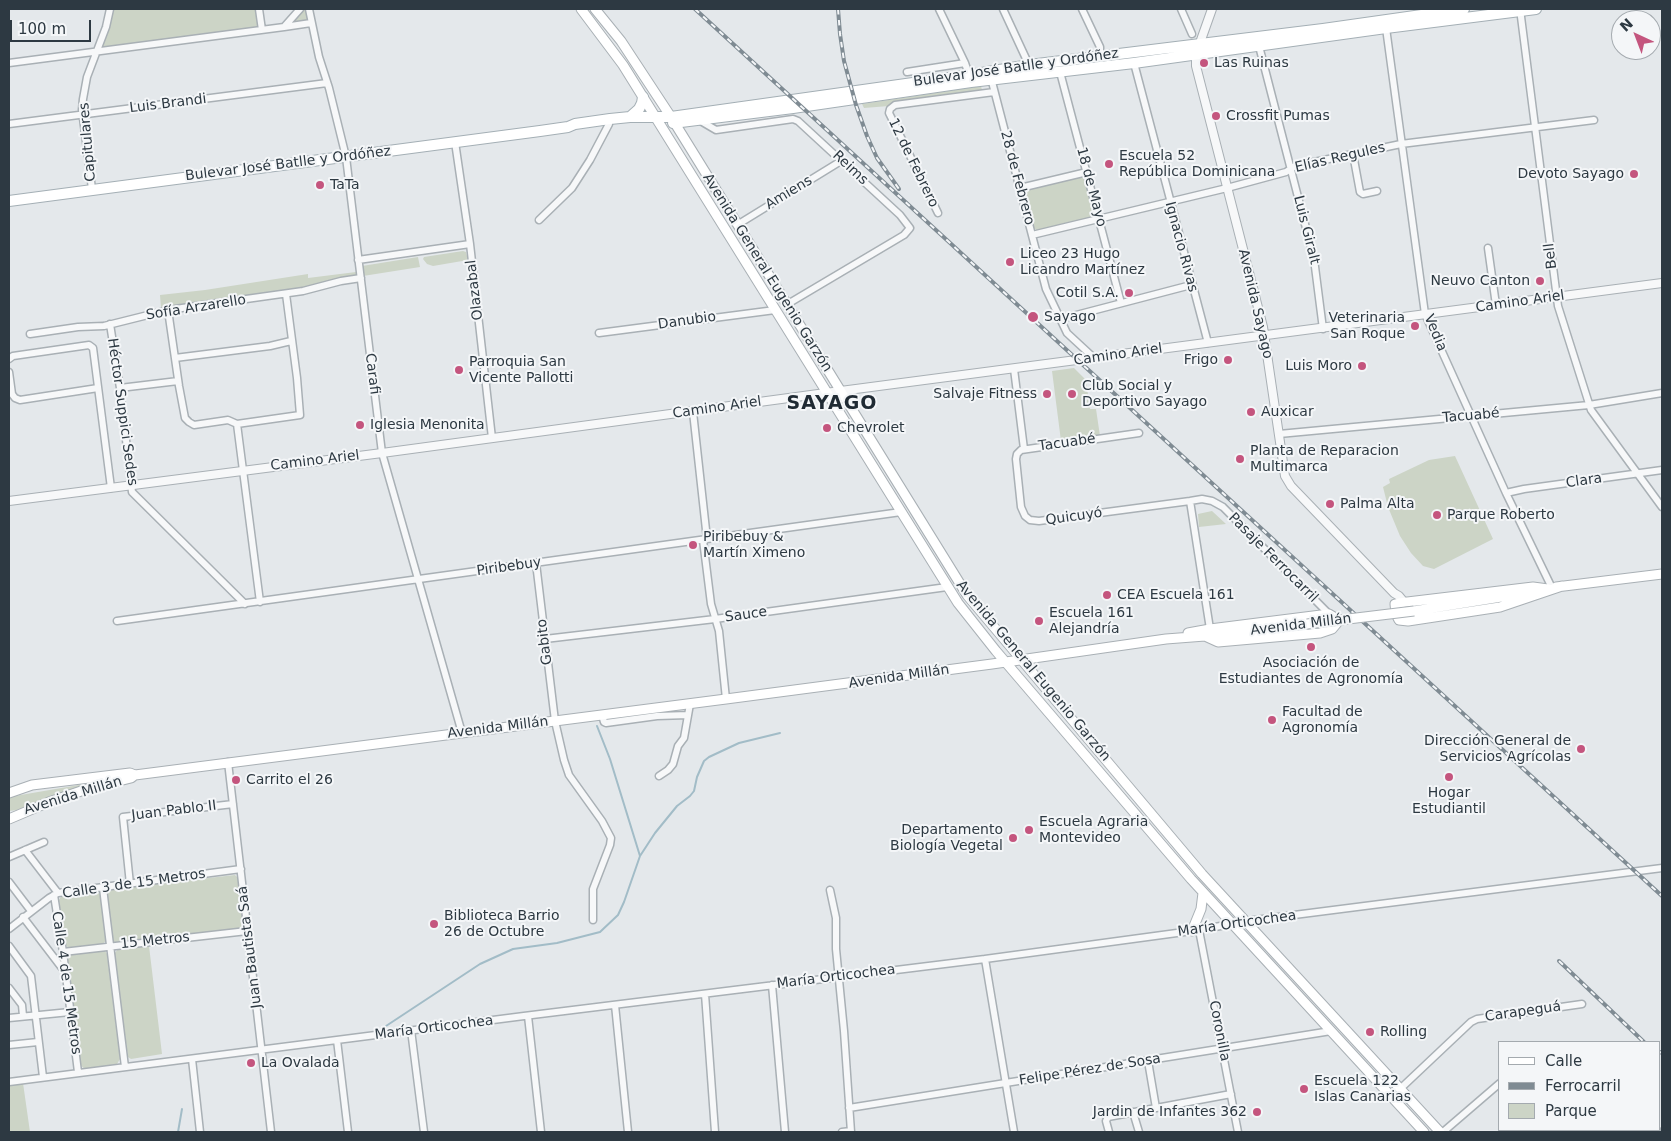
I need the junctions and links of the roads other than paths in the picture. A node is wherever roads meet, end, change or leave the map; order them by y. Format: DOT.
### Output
graph roads {
  1 [pos="110,9"];
  2 [pos="259,9"];
  3 [pos="300,9"];
  4 [pos="310,9"];
  5 [pos="581,9"];
  6 [pos="595,9"];
  7 [pos="939,9"];
  8 [pos="1003,9"];
  9 [pos="1082,9"];
  10 [pos="1181,9"];
  11 [pos="1212,9"];
  12 [pos="1464,9"];
  13 [pos="1536,9"];
  14 [pos="1520,10"];
  15 [pos="312,23"];
  16 [pos="284,28"];
  17 [pos="1386,28"];
  18 [pos="262,30"];
  19 [pos="1192,34"];
  20 [pos="1200,44"];
  21 [pos="1258,46"];
  22 [pos="97,50"];
  23 [pos="1196,54"];
  24 [pos="1100,55"];
  25 [pos="9,63"];
  26 [pos="965,63"];
  27 [pos="1134,63"];
  28 [pos="1029,65"];
  29 [pos="907,72"];
  30 [pos="1060,72"];
  31 [pos="991,76"];
  32 [pos="970,79"];
  33 [pos="327,83"];
  34 [pos="994,92"];
  35 [pos="643,97"];
  36 [pos="890,113"];
  37 [pos="83,114"];
  38 [pos="630,117"];
  39 [pos="658,120"];
  40 [pos="673,120"];
  41 [pos="699,120"];
  42 [pos="1594,120"];
  43 [pos="9,124"];
  44 [pos="609,124"];
  45 [pos="568,127"];
  46 [pos="1536,127"];
  47 [pos="455,142"];
  48 [pos="1401,144"];
  49 [pos="1353,154"];
  50 [pos="346,157"];
  51 [pos="841,161"];
  52 [pos="1291,169"];
  53 [pos="1087,172"];
  54 [pos="1020,188"];
  55 [pos="1227,188"];
  56 [pos="92,189"];
  57 [pos="1377,191"];
  58 [pos="9,201"];
  59 [pos="1170,202"];
  60 [pos="938,213"];
  61 [pos="1099,219"];
  62 [pos="539,220"];
  63 [pos="736,225"];
  64 [pos="1032,235"];
  65 [pos="470,244"];
  66 [pos="1488,248"];
  67 [pos="358,260"];
  68 [pos="360,278"];
  69 [pos="1662,284"];
  70 [pos="1191,285"];
  71 [pos="286,294"];
  72 [pos="1556,297"];
  73 [pos="1121,303"];
  74 [pos="786,305"];
  75 [pos="1496,305"];
  76 [pos="168,310"];
  77 [pos="775,310"];
  78 [pos="1425,314"];
  79 [pos="1061,319"];
  80 [pos="110,324"];
  81 [pos="1323,329"];
  82 [pos="599,333"];
  83 [pos="30,334"];
  84 [pos="1265,336"];
  85 [pos="291,341"];
  86 [pos="1208,342"];
  87 [pos="175,358"];
  88 [pos="1094,358"];
  89 [pos="9,359"];
  90 [pos="1014,369"];
  91 [pos="9,372"];
  92 [pos="178,381"];
  93 [pos="98,388"];
  94 [pos="120,388"];
  95 [pos="840,392"];
  96 [pos="827,393"];
  97 [pos="1662,393"];
  98 [pos="1588,404"];
  99 [pos="693,412"];
  100 [pos="1471,416"];
  101 [pos="237,424"];
  102 [pos="1139,434"];
  103 [pos="1279,434"];
  104 [pos="492,438"];
  105 [pos="1024,449"];
  106 [pos="382,453"];
  107 [pos="243,470"];
  108 [pos="1662,470"];
  109 [pos="1638,474"];
  110 [pos="131,485"];
  111 [pos="111,488"];
  112 [pos="1506,493"];
  113 [pos="9,501"];
  114 [pos="1190,501"];
  115 [pos="1216,502"];
  116 [pos="1662,507"];
  117 [pos="901,512"];
  118 [pos="705,540"];
  119 [pos="536,563"];
  120 [pos="1662,574"];
  121 [pos="418,580"];
  122 [pos="1562,586"];
  123 [pos="947,587"];
  124 [pos="1550,588"];
  125 [pos="260,602"];
  126 [pos="1400,603"];
  127 [pos="244,604"];
  128 [pos="1330,614"];
  129 [pos="714,619"];
  130 [pos="117,621"];
  131 [pos="1207,632"];
  132 [pos="545,639"];
  133 [pos="1021,660"];
  134 [pos="1006,662"];
  135 [pos="726,699"];
  136 [pos="690,704"];
  137 [pos="602,715"];
  138 [pos="688,715"];
  139 [pos="555,721"];
  140 [pos="462,733"];
  141 [pos="228,762"];
  142 [pos="135,775"];
  143 [pos="659,776"];
  144 [pos="32,785"];
  145 [pos="9,788"];
  146 [pos="9,793"];
  147 [pos="233,804"];
  148 [pos="30,810"];
  149 [pos="9,813"];
  150 [pos="9,819"];
  151 [pos="44,842"];
  152 [pos="25,850"];
  153 [pos="9,857"];
  154 [pos="241,869"];
  155 [pos="1661,870"];
  156 [pos="9,882"];
  157 [pos="130,884"];
  158 [pos="103,888"];
  159 [pos="830,890"];
  160 [pos="1203,892"];
  161 [pos="56,894"];
  162 [pos="31,912"];
  163 [pos="23,918"];
  164 [pos="593,920"];
  165 [pos="1247,921"];
  166 [pos="1232,924"];
  167 [pos="9,929"];
  168 [pos="1196,930"];
  169 [pos="247,931"];
  170 [pos="9,946"];
  171 [pos="110,946"];
  172 [pos="63,952"];
  173 [pos="985,959"];
  174 [pos="65,973"];
  175 [pos="838,978"];
  176 [pos="772,985"];
  177 [pos="9,988"];
  178 [pos="705,994"];
  179 [pos="1582,1004"];
  180 [pos="615,1005"];
  181 [pos="70,1012"];
  182 [pos="36,1015"];
  183 [pos="23,1016"];
  184 [pos="528,1016"];
  185 [pos="9,1018"];
  186 [pos="411,1030"];
  187 [pos="1332,1031"];
  188 [pos="338,1040"];
  189 [pos="38,1042"];
  190 [pos="9,1045"];
  191 [pos="1223,1049"];
  192 [pos="262,1050"];
  193 [pos="192,1059"];
  194 [pos="1148,1060"];
  195 [pos="125,1067"];
  196 [pos="78,1072"];
  197 [pos="43,1077"];
  198 [pos="9,1082"];
  199 [pos="1006,1083"];
  200 [pos="1498,1085"];
  201 [pos="1400,1089"];
  202 [pos="1231,1094"];
  203 [pos="849,1108"];
  204 [pos="1156,1108"];
  205 [pos="1133,1112"];
  206 [pos="200,1132"];
  207 [pos="271,1132"];
  208 [pos="348,1132"];
  209 [pos="424,1132"];
  210 [pos="541,1132"];
  211 [pos="628,1132"];
  212 [pos="716,1132"];
  213 [pos="785,1132"];
  214 [pos="842,1132"];
  215 [pos="851,1132"];
  216 [pos="1014,1132"];
  217 [pos="1109,1132"];
  218 [pos="1139,1132"];
  219 [pos="1238,1132"];
  220 [pos="1424,1132"];
  221 [pos="1441,1132"];
  1 -- 22 [label="street, Capitulares"];
  2 -- 18 [label="street"];
  3 -- 16 [label="street"];
  4 -- 15 [label="street, Carafi"];
  5 -- 35 [label="main road, Avenida General Eugenio Garzón"];
  6 -- 40 [label="main road, Avenida General Eugenio Garzón"];
  7 -- 26 [label="street"];
  8 -- 28 [label="street"];
  9 -- 24 [label="street"];
  10 -- 19 [label="street"];
  11 -- 20 [label="street, Avenida Sayago"];
  12 -- 20 [label="main road, Bulevar José Batlle y Ordóñez"];
  13 -- 14 [label="main road, Bulevar José Batlle y Ordóñez"];
  14 -- 17 [label="main road, Bulevar José Batlle y Ordóñez"];
  14 -- 46 [label="street, Bell"];
  15 -- 16 [label="street"];
  15 -- 33 [label="street, Carafi"];
  16 -- 18 [label="street"];
  17 -- 21 [label="main road, Bulevar José Batlle y Ordóñez"];
  17 -- 48 [label="street, Vedia"];
  18 -- 22 [label="street"];
  20 -- 23 [label="street, Avenida Sayago"];
  20 -- 24 [label="main road, Bulevar José Batlle y Ordóñez"];
  21 -- 23 [label="main road, Bulevar José Batlle y Ordóñez"];
  21 -- 52 [label="street, Luis Giralt"];
  22 -- 25 [label="street"];
  22 -- 37 [label="street, Capitulares"];
  23 -- 27 [label="main road, Bulevar José Batlle y Ordóñez"];
  23 -- 55 [label="street, Avenida Sayago"];
  24 -- 28 [label="main road, Bulevar José Batlle y Ordóñez"];
  26 -- 29 [label="street, Bulevar José Batlle y Ordóñez"];
  26 -- 32 [label="street"];
  27 -- 30 [label="main road, Bulevar José Batlle y Ordóñez"];
  27 -- 59 [label="street, Ignacio Rivas"];
  28 -- 31 [label="main road, Bulevar José Batlle y Ordóñez"];
  30 -- 31 [label="main road, Bulevar José Batlle y Ordóñez"];
  30 -- 53 [label="street, 18 de Mayo"];
  31 -- 32 [label="main road, Bulevar José Batlle y Ordóñez"];
  31 -- 34 [label="street, 28 de Febrero"];
  32 -- 40 [label="main road, Bulevar José Batlle y Ordóñez"];
  32 -- 41 [label="main road, Bulevar José Batlle y Ordóñez"];
  33 -- 37 [label="street, Luis Brandi"];
  33 -- 50 [label="street, Carafi"];
  34 -- 36 [label="street, Bulevar José Batlle y Ordóñez"];
  34 -- 54 [label="street, 28 de Febrero"];
  35 -- 38 [label="main road"];
  35 -- 39 [label="main road, Avenida General Eugenio Garzón"];
  36 -- 60 [label="street, 12 de Febrero"];
  37 -- 43 [label="street, Luis Brandi"];
  37 -- 56 [label="street, Capitulares"];
  38 -- 39 [label="main road, Bulevar José Batlle y Ordóñez"];
  38 -- 45 [label="main road, Bulevar José Batlle y Ordóñez"];
  39 -- 40 [label="main road, Bulevar José Batlle y Ordóñez"];
  39 -- 44 [label="main road, Bulevar José Batlle y Ordóñez"];
  39 -- 77 [label="main road, Avenida General Eugenio Garzón"];
  40 -- 41 [label="main road, Bulevar José Batlle y Ordóñez"];
  40 -- 63 [label="main road, Avenida General Eugenio Garzón"];
  41 -- 51 [label="street, Reims"];
  42 -- 46 [label="street, Elías Regules"];
  44 -- 45 [label="main road, Bulevar José Batlle y Ordóñez"];
  44 -- 62 [label="street"];
  45 -- 47 [label="main road, Bulevar José Batlle y Ordóñez"];
  46 -- 48 [label="street, Elías Regules"];
  46 -- 72 [label="street, Bell"];
  47 -- 50 [label="main road, Bulevar José Batlle y Ordóñez"];
  47 -- 65 [label="street, Olazabal"];
  48 -- 49 [label="street, Elías Regules"];
  48 -- 78 [label="street, Vedia"];
  49 -- 52 [label="street, Elías Regules"];
  49 -- 57 [label="street"];
  50 -- 56 [label="main road, Bulevar José Batlle y Ordóñez"];
  50 -- 67 [label="street, Carafi"];
  51 -- 63 [label="street, Amiens"];
  51 -- 74 [label="street, Reims"];
  52 -- 55 [label="street, Elías Regules"];
  52 -- 81 [label="street, Luis Giralt"];
  53 -- 54 [label="street"];
  53 -- 61 [label="street, 18 de Mayo"];
  54 -- 64 [label="street, 28 de Febrero"];
  55 -- 59 [label="street, Elías Regules"];
  55 -- 84 [label="street, Avenida Sayago"];
  56 -- 58 [label="main road, Bulevar José Batlle y Ordóñez"];
  59 -- 61 [label="street, Elías Regules"];
  59 -- 70 [label="street, Ignacio Rivas"];
  61 -- 64 [label="street, Elías Regules"];
  61 -- 73 [label="street, 18 de Mayo"];
  63 -- 74 [label="main road, Avenida General Eugenio Garzón"];
  64 -- 79 [label="street, 28 de Febrero"];
  65 -- 67 [label="street"];
  65 -- 104 [label="street, Olazabal"];
  66 -- 75 [label="street"];
  67 -- 68 [label="street, Carafi"];
  68 -- 71 [label="street, Sofía Arzarello"];
  68 -- 106 [label="street, Carafi"];
  69 -- 72 [label="street, Camino Ariel"];
  70 -- 73 [label="street"];
  70 -- 86 [label="street, Ignacio Rivas"];
  71 -- 76 [label="street, Sofía Arzarello"];
  71 -- 85 [label="street"];
  72 -- 75 [label="street, Camino Ariel"];
  72 -- 98 [label="street, Bell"];
  73 -- 79 [label="street"];
  74 -- 95 [label="main road, Avenida General Eugenio Garzón"];
  75 -- 78 [label="street, Camino Ariel"];
  76 -- 80 [label="street, Sofía Arzarello"];
  76 -- 87 [label="street"];
  77 -- 82 [label="street, Danubio"];
  77 -- 96 [label="main road, Avenida General Eugenio Garzón"];
  78 -- 81 [label="street, Camino Ariel"];
  78 -- 100 [label="street, Vedia"];
  79 -- 88 [label="street, 28 de Febrero"];
  80 -- 83 [label="street, Sofía Arzarello"];
  80 -- 94 [label="street, Héctor Suppici Sedes"];
  81 -- 84 [label="street, Camino Ariel"];
  84 -- 86 [label="street, Camino Ariel"];
  84 -- 103 [label="street, Avenida Sayago"];
  85 -- 87 [label="street"];
  85 -- 101 [label="street"];
  86 -- 88 [label="street, Camino Ariel"];
  87 -- 92 [label="street"];
  88 -- 90 [label="street, Camino Ariel"];
  89 -- 93 [label="street"];
  90 -- 95 [label="street, Camino Ariel"];
  90 -- 105 [label="street, Quicuyó"];
  91 -- 93 [label="street"];
  92 -- 94 [label="street"];
  92 -- 101 [label="street"];
  93 -- 111 [label="street"];
  94 -- 110 [label="street, Héctor Suppici Sedes"];
  95 -- 96 [label="street, Camino Ariel"];
  95 -- 133 [label="main road, Avenida General Eugenio Garzón"];
  96 -- 99 [label="street, Camino Ariel"];
  96 -- 117 [label="main road, Avenida General Eugenio Garzón"];
  97 -- 98 [label="street, Tacuabé"];
  98 -- 100 [label="street, Tacuabé"];
  98 -- 109 [label="street, Bell"];
  99 -- 104 [label="street, Camino Ariel"];
  99 -- 118 [label="street"];
  100 -- 103 [label="street, Tacuabé"];
  100 -- 112 [label="street, Vedia"];
  101 -- 107 [label="street"];
  102 -- 105 [label="street, Tacuabé"];
  103 -- 126 [label="street, Avenida Sayago"];
  104 -- 106 [label="street, Camino Ariel"];
  105 -- 114 [label="street, Quicuyó"];
  106 -- 107 [label="street, Camino Ariel"];
  106 -- 121 [label="street, Carafi"];
  107 -- 110 [label="street, Camino Ariel"];
  107 -- 125 [label="street"];
  108 -- 109 [label="street, Clara"];
  109 -- 112 [label="street, Clara"];
  109 -- 116 [label="street, Bell"];
  110 -- 111 [label="street, Camino Ariel"];
  110 -- 127 [label="street, Héctor Suppici Sedes"];
  111 -- 113 [label="street, Camino Ariel"];
  112 -- 124 [label="street, Vedia"];
  114 -- 115 [label="street, Quicuyó"];
  114 -- 131 [label="street"];
  115 -- 128 [label="street, Pasaje Ferrocarril"];
  117 -- 118 [label="street, Piribebuy"];
  117 -- 123 [label="main road, Avenida General Eugenio Garzón"];
  118 -- 119 [label="street, Piribebuy"];
  118 -- 129 [label="street"];
  119 -- 121 [label="street, Piribebuy"];
  119 -- 132 [label="street, Gabito"];
  120 -- 122 [label="main road, Avenida Millán"];
  121 -- 125 [label="street, Piribebuy"];
  121 -- 140 [label="street, Carafi"];
  122 -- 124 [label="main road, Avenida Millán"];
  122 -- 126 [label="main road"];
  123 -- 129 [label="street, Sauce"];
  123 -- 134 [label="main road, Avenida General Eugenio Garzón"];
  124 -- 126 [label="main road"];
  124 -- 131 [label="main road, Avenida Millán, bridge"];
  125 -- 127 [label="street, Piribebuy"];
  127 -- 130 [label="street, Piribebuy"];
  128 -- 131 [label="main road"];
  128 -- 131 [label="main road"];
  129 -- 132 [label="street, Sauce"];
  129 -- 135 [label="street"];
  131 -- 133 [label="main road, Avenida Millán"];
  132 -- 139 [label="street, Gabito"];
  133 -- 134 [label="main road, Avenida Millán"];
  133 -- 165 [label="main road, Avenida General Eugenio Garzón"];
  134 -- 135 [label="main road, Avenida Millán"];
  134 -- 160 [label="main road, Avenida General Eugenio Garzón"];
  135 -- 136 [label="main road, Avenida Millán"];
  136 -- 137 [label="main road, Avenida Millán"];
  136 -- 138 [label="street"];
  137 -- 138 [label="street"];
  137 -- 139 [label="main road, Avenida Millán"];
  138 -- 143 [label="street"];
  139 -- 140 [label="main road, Avenida Millán"];
  139 -- 164 [label="street, Gabito"];
  140 -- 141 [label="main road, Avenida Millán"];
  141 -- 142 [label="main road, Avenida Millán"];
  141 -- 147 [label="street, Juan Bautista Saá"];
  142 -- 144 [label="main road, Avenida Millán"];
  142 -- 148 [label="main road, Avenida Millán"];
  144 -- 145 [label="street, Avenida Millán"];
  144 -- 146 [label="main road"];
  147 -- 154 [label="street, Juan Bautista Saá"];
  147 -- 157 [label="street, Juan Pablo II"];
  148 -- 149 [label="street, Avenida Millán"];
  148 -- 150 [label="main road"];
  151 -- 152 [label="street"];
  152 -- 153 [label="street"];
  152 -- 161 [label="street"];
  154 -- 157 [label="street, Calle 3 de 15 Metros"];
  154 -- 169 [label="street, Juan Bautista Saá"];
  155 -- 165 [label="street, María Orticochea"];
  156 -- 162 [label="street"];
  157 -- 158 [label="street, Calle 3 de 15 Metros"];
  158 -- 161 [label="street, Calle 3 de 15 Metros"];
  158 -- 171 [label="street"];
  159 -- 175 [label="street"];
  160 -- 166 [label="main road, Avenida General Eugenio Garzón"];
  160 -- 168 [label="main road"];
  161 -- 162 [label="street, Calle 3 de 15 Metros"];
  161 -- 172 [label="street, Calle 4 de 15 Metros"];
  162 -- 163 [label="street, Calle 3 de 15 Metros"];
  163 -- 167 [label="street, Calle 3 de 15 Metros"];
  163 -- 174 [label="street"];
  165 -- 166 [label="street, María Orticochea"];
  165 -- 201 [label="main road, Avenida General Eugenio Garzón"];
  166 -- 168 [label="street, María Orticochea"];
  166 -- 187 [label="main road, Avenida General Eugenio Garzón"];
  168 -- 173 [label="street, María Orticochea"];
  168 -- 191 [label="street, Coronilla"];
  169 -- 171 [label="street, 15 Metros"];
  169 -- 192 [label="street, Juan Bautista Saá"];
  170 -- 182 [label="street"];
  171 -- 172 [label="street, 15 Metros"];
  171 -- 195 [label="street"];
  172 -- 174 [label="street, Calle 4 de 15 Metros"];
  173 -- 175 [label="street, María Orticochea"];
  173 -- 199 [label="street"];
  174 -- 181 [label="street, Calle 4 de 15 Metros"];
  175 -- 176 [label="street, María Orticochea"];
  175 -- 203 [label="street"];
  176 -- 178 [label="street, María Orticochea"];
  176 -- 213 [label="street"];
  177 -- 183 [label="street"];
  178 -- 180 [label="street, María Orticochea"];
  178 -- 212 [label="street"];
  179 -- 201 [label="street, Carapeguá"];
  180 -- 184 [label="street, María Orticochea"];
  180 -- 211 [label="street"];
  181 -- 182 [label="street"];
  181 -- 196 [label="street, Calle 4 de 15 Metros"];
  182 -- 183 [label="street"];
  182 -- 189 [label="street"];
  183 -- 185 [label="street"];
  184 -- 186 [label="street, María Orticochea"];
  184 -- 210 [label="street"];
  186 -- 188 [label="street, María Orticochea"];
  186 -- 209 [label="street"];
  187 -- 191 [label="street, Felipe Pérez de Sosa"];
  187 -- 220 [label="main road, Avenida General Eugenio Garzón"];
  188 -- 192 [label="street, María Orticochea"];
  188 -- 208 [label="street"];
  189 -- 190 [label="street"];
  189 -- 197 [label="street"];
  191 -- 194 [label="street, Felipe Pérez de Sosa"];
  191 -- 202 [label="street, Coronilla"];
  192 -- 193 [label="street, María Orticochea"];
  192 -- 207 [label="street, Juan Bautista Saá"];
  193 -- 195 [label="street, María Orticochea"];
  193 -- 206 [label="street"];
  194 -- 199 [label="street, Felipe Pérez de Sosa"];
  194 -- 204 [label="street"];
  195 -- 196 [label="street, María Orticochea"];
  196 -- 197 [label="street, María Orticochea"];
  197 -- 198 [label="street, María Orticochea"];
  199 -- 203 [label="street, Felipe Pérez de Sosa"];
  199 -- 216 [label="street"];
  200 -- 221 [label="street"];
  201 -- 221 [label="main road, Avenida General Eugenio Garzón"];
  202 -- 204 [label="street"];
  202 -- 219 [label="street, Coronilla"];
  203 -- 215 [label="street"];
  204 -- 205 [label="street"];
  205 -- 217 [label="street"];
  205 -- 218 [label="street"];
  214 -- 215 [label="street"];
}
